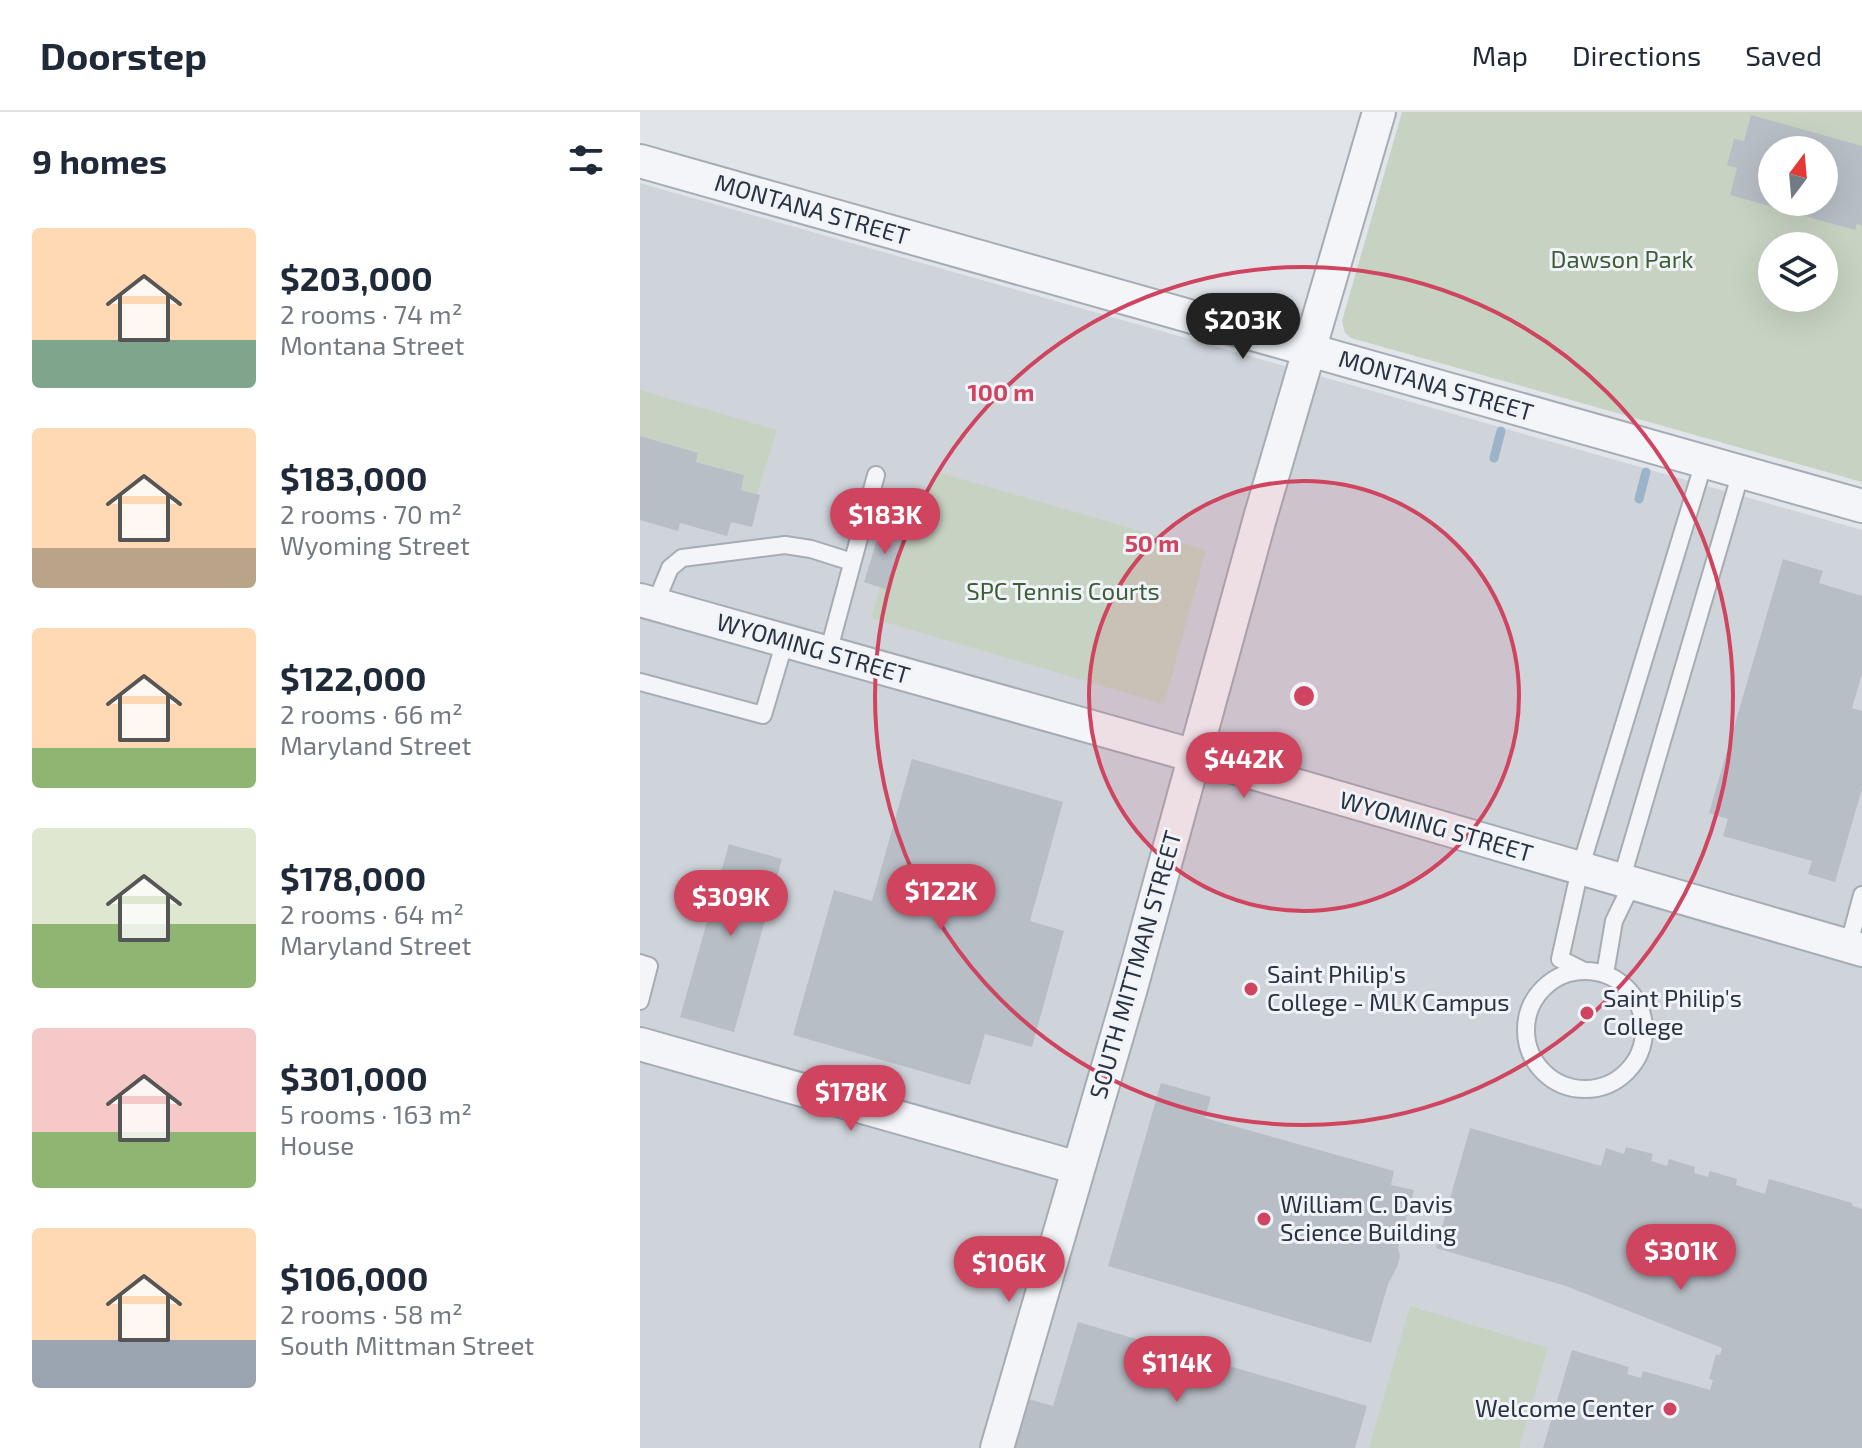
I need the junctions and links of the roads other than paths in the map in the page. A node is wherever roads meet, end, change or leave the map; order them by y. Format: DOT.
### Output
graph roads {
  1 [pos="1379,112"];
  2 [pos="640,161"];
  3 [pos="1309,350"];
  4 [pos="1704,462"];
  5 [pos="1741,472"];
  6 [pos="876,475"];
  7 [pos="1862,506"];
  8 [pos="852,562"];
  9 [pos="648,602"];
  10 [pos="785,641"];
  11 [pos="828,653"];
  12 [pos="640,682"];
  13 [pos="1195,756"];
  14 [pos="1580,869"];
  15 [pos="1627,882"];
  16 [pos="1862,895"];
  17 [pos="1855,948"];
  18 [pos="640,963"];
  19 [pos="1584,971"];
  20 [pos="1605,974"];
  21 [pos="640,1001"];
  22 [pos="640,1044"];
  23 [pos="1078,1168"];
  24 [pos="997,1448"];
  1 -- 3 [label="street, SOUTH MITTMAN STREET"];
  2 -- 3 [label="street, MONTANA STREET"];
  3 -- 4 [label="street, MONTANA STREET"];
  3 -- 13 [label="street, SOUTH MITTMAN STREET"];
  4 -- 5 [label="street, MONTANA STREET"];
  4 -- 14 [label="lane"];
  5 -- 7 [label="street, MONTANA STREET"];
  5 -- 15 [label="lane"];
  6 -- 8 [label="lane"];
  8 -- 9 [label="lane"];
  8 -- 11 [label="lane"];
  9 -- 10 [label="street, WYOMING STREET"];
  10 -- 11 [label="street, WYOMING STREET"];
  10 -- 12 [label="lane"];
  11 -- 13 [label="street, WYOMING STREET"];
  13 -- 14 [label="street, WYOMING STREET"];
  13 -- 23 [label="street, SOUTH MITTMAN STREET"];
  14 -- 15 [label="street, WYOMING STREET"];
  14 -- 19 [label="lane"];
  15 -- 17 [label="street, WYOMING STREET"];
  15 -- 20 [label="lane"];
  16 -- 17 [label="lane"];
  18 -- 21 [label="lane"];
  19 -- 20 [label="lane"];
  19 -- 20 [label="lane"];
  22 -- 23 [label="street"];
  23 -- 24 [label="street, SOUTH MITTMAN STREET"];
}
